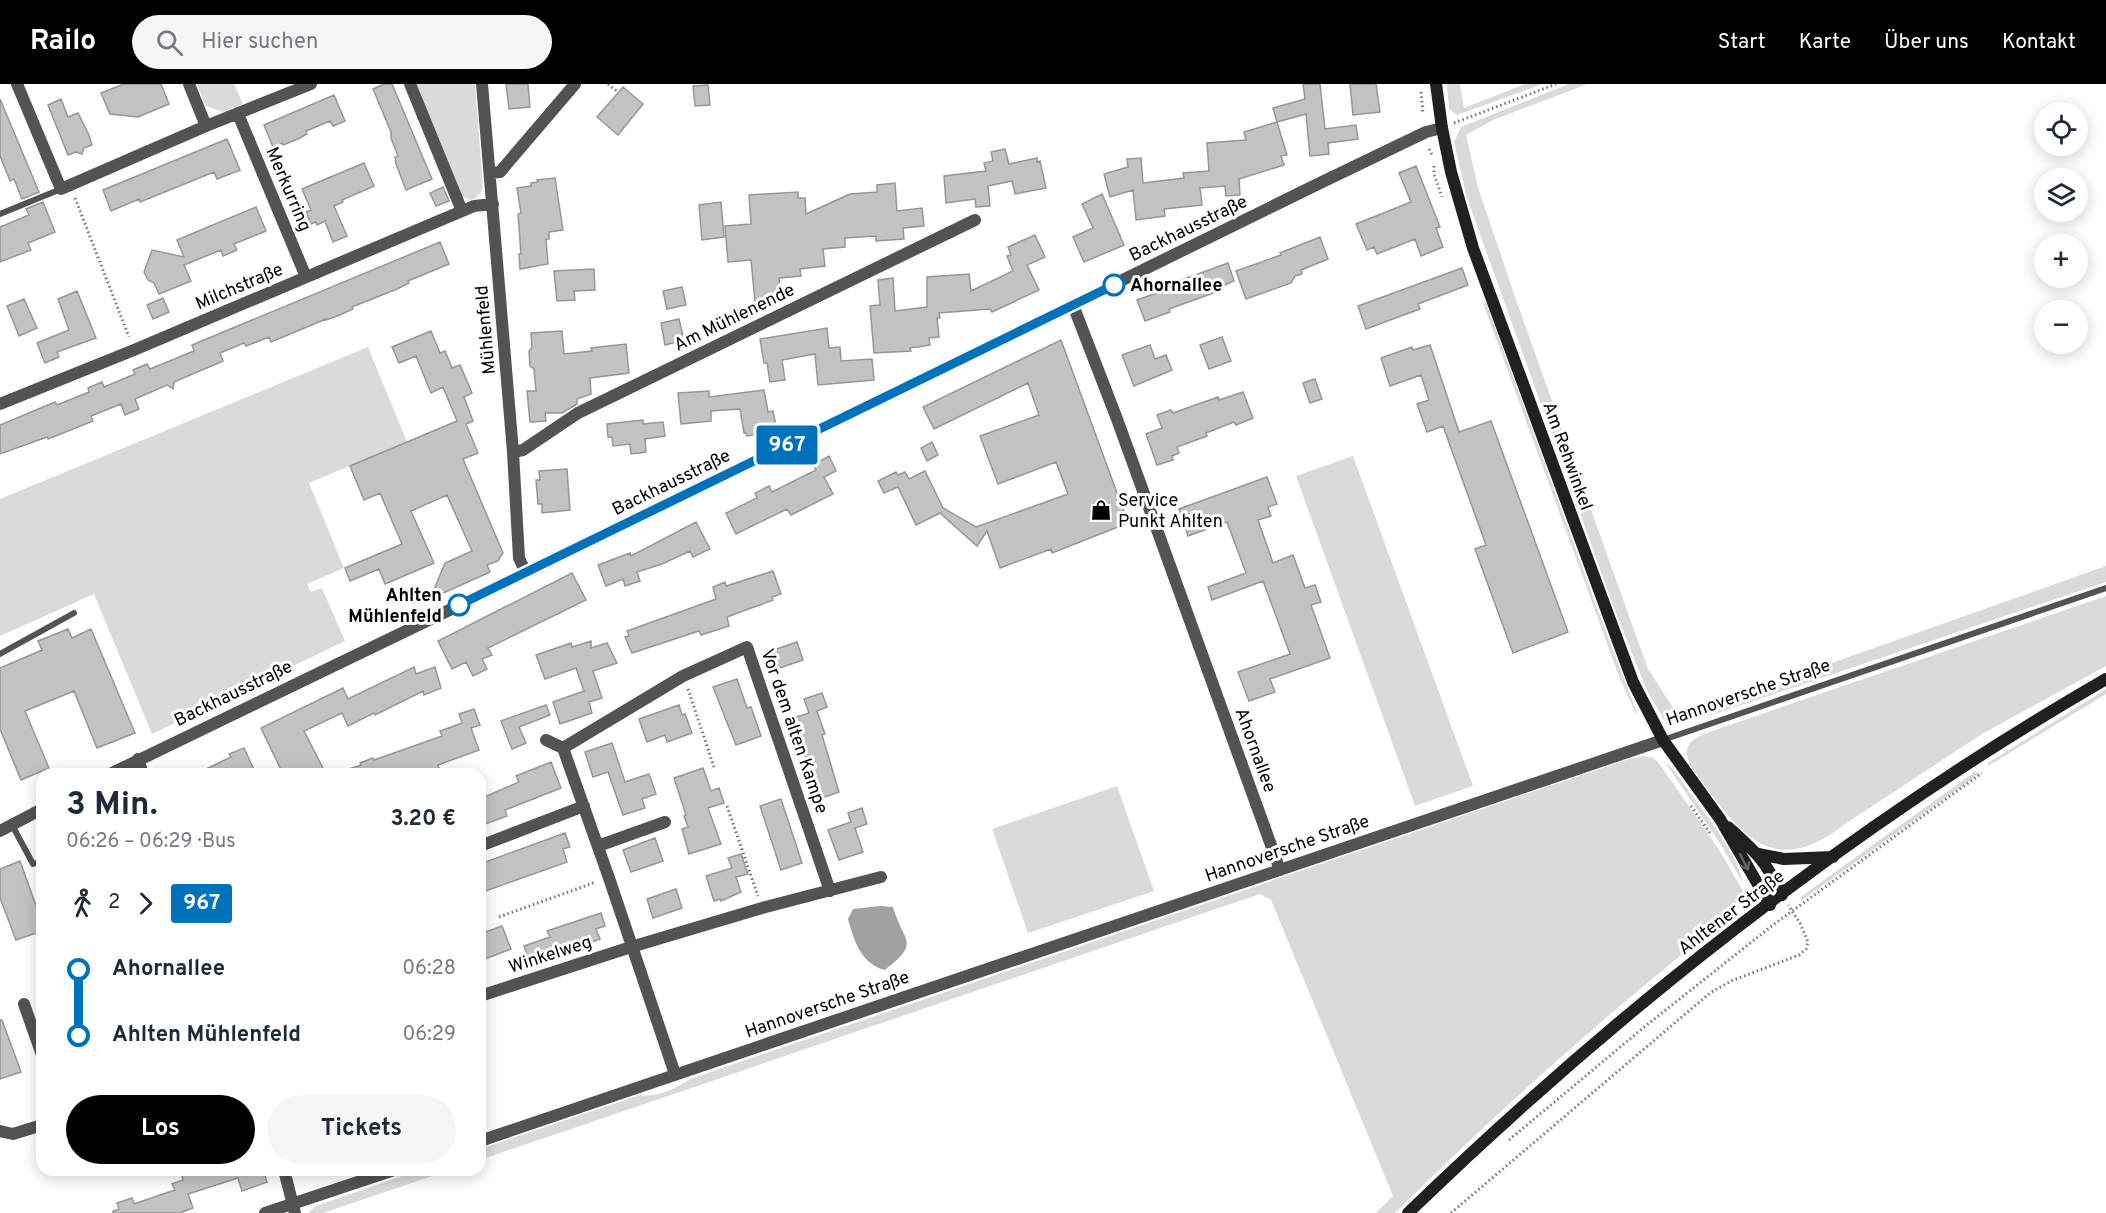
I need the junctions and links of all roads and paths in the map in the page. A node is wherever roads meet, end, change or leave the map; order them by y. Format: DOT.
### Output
graph roads {
  1 [pos="17,84"];
  2 [pos="189,84"];
  3 [pos="311,84"];
  4 [pos="410,84"];
  5 [pos="482,84"];
  6 [pos="575,84"];
  7 [pos="609,84"];
  8 [pos="1422,84"];
  9 [pos="1436,84"];
  10 [pos="1556,84"];
  11 [pos="618,92"];
  12 [pos="238,114"];
  13 [pos="1423,114"];
  14 [pos="207,126"];
  15 [pos="1442,128"];
  16 [pos="490,173"];
  17 [pos="65,187"];
  18 [pos="493,204"];
  19 [pos="462,211"];
  20 [pos="0,214"];
  21 [pos="975,220"];
  22 [pos="306,277"];
  23 [pos="1073,305"];
  24 [pos="134,350"];
  25 [pos="0,404"];
  26 [pos="513,452"];
  27 [pos="526,573"];
  28 [pos="2106,588"];
  29 [pos="74,613"];
  30 [pos="0,654"];
  31 [pos="683,676"];
  32 [pos="2106,679"];
  33 [pos="546,740"];
  34 [pos="1663,740"];
  35 [pos="562,747"];
  36 [pos="138,759"];
  37 [pos="714,767"];
  38 [pos="121,768"];
  39 [pos="141,768"];
  40 [pos="1985,772"];
  41 [pos="584,806"];
  42 [pos="727,806"];
  43 [pos="36,812"];
  44 [pos="1720,819"];
  45 [pos="664,822"];
  46 [pos="12,825"];
  47 [pos="0,831"];
  48 [pos="486,844"];
  49 [pos="598,846"];
  50 [pos="1758,854"];
  51 [pos="1834,857"];
  52 [pos="36,863"];
  53 [pos="1280,870"];
  54 [pos="881,877"];
  55 [pos="609,878"];
  56 [pos="830,891"];
  57 [pos="1782,895"];
  58 [pos="1770,905"];
  59 [pos="762,908"];
  60 [pos="1792,911"];
  61 [pos="499,917"];
  62 [pos="631,947"];
  63 [pos="486,994"];
  64 [pos="24,1004"];
  65 [pos="36,1038"];
  66 [pos="675,1074"];
  67 [pos="36,1127"];
  68 [pos="0,1131"];
  69 [pos="486,1139"];
  70 [pos="1506,1142"];
  71 [pos="286,1176"];
  72 [pos="378,1176"];
  73 [pos="294,1208"];
  74 [pos="265,1213"];
  75 [pos="1408,1213"];
  76 [pos="1450,1213"];
  1 -- 17 [label="street"];
  2 -- 14 [label="street"];
  3 -- 12 [label="street"];
  4 -- 19 [label="street"];
  5 -- 16 [label="street, Mühlenfeld"];
  6 -- 16 [label="street"];
  7 -- 11 [label="path"];
  8 -- 13 [label="path"];
  9 -- 15 [label="street, Am Rehwinkel"];
  10 -- 15 [label="path"];
  12 -- 14 [label="street"];
  12 -- 22 [label="street, Merkurring"];
  14 -- 17 [label="street"];
  15 -- 23 [label="street, Backhausstraße"];
  15 -- 34 [label="street, Am Rehwinkel"];
  16 -- 18 [label="street, Mühlenfeld"];
  17 -- 20 [label="lane"];
  17 -- 24 [label="path"];
  18 -- 19 [label="street, Milchstraße"];
  18 -- 26 [label="street, Mühlenfeld"];
  19 -- 22 [label="street, Milchstraße"];
  21 -- 26 [label="street, Am Mühlenende"];
  22 -- 24 [label="street, Milchstraße"];
  23 -- 27 [label="street, Backhausstraße"];
  23 -- 53 [label="street, Ahornallee"];
  24 -- 25 [label="street, Milchstraße"];
  26 -- 27 [label="street, Mühlenfeld"];
  27 -- 36 [label="street, Backhausstraße"];
  28 -- 34 [label="lane, Hannoversche Straße"];
  29 -- 30 [label="lane"];
  31 -- 35 [label="street, Vor dem alten Kampe"];
  31 -- 37 [label="path"];
  31 -- 56 [label="street, Vor dem alten Kampe"];
  32 -- 51 [label="street, Ahltener Straße"];
  33 -- 35 [label="street"];
  34 -- 44 [label="street, Am Rehwinkel"];
  34 -- 53 [label="street, Hannoversche Straße"];
  35 -- 41 [label="street"];
  36 -- 38 [label="street, Backhausstraße"];
  36 -- 39 [label="street"];
  40 -- 60 [label="path"];
  41 -- 48 [label="street"];
  41 -- 49 [label="street"];
  42 -- 59 [label="path"];
  43 -- 46 [label="street"];
  44 -- 50 [label="street, Am Rehwinkel"];
  44 -- 58 [label="street, Am Rehwinkel, one-way"];
  45 -- 49 [label="street"];
  46 -- 47 [label="street"];
  46 -- 52 [label="lane"];
  49 -- 55 [label="street"];
  50 -- 51 [label="street"];
  50 -- 57 [label="street, Am Rehwinkel"];
  51 -- 57 [label="street, Ahltener Straße"];
  53 -- 66 [label="street, Hannoversche Straße"];
  54 -- 56 [label="street"];
  55 -- 61 [label="path"];
  55 -- 62 [label="street"];
  56 -- 59 [label="street"];
  57 -- 58 [label="street, Ahltener Straße"];
  57 -- 60 [label="path"];
  58 -- 75 [label="street, Ahltener Straße"];
  59 -- 62 [label="street"];
  60 -- 70 [label="path"];
  60 -- 76 [label="path"];
  62 -- 63 [label="street, Winkelweg"];
  62 -- 66 [label="street"];
  64 -- 65 [label="street"];
  66 -- 69 [label="street, Hannoversche Straße"];
  67 -- 68 [label="street"];
  71 -- 73 [label="street"];
  72 -- 73 [label="street"];
  73 -- 74 [label="street"];
}
